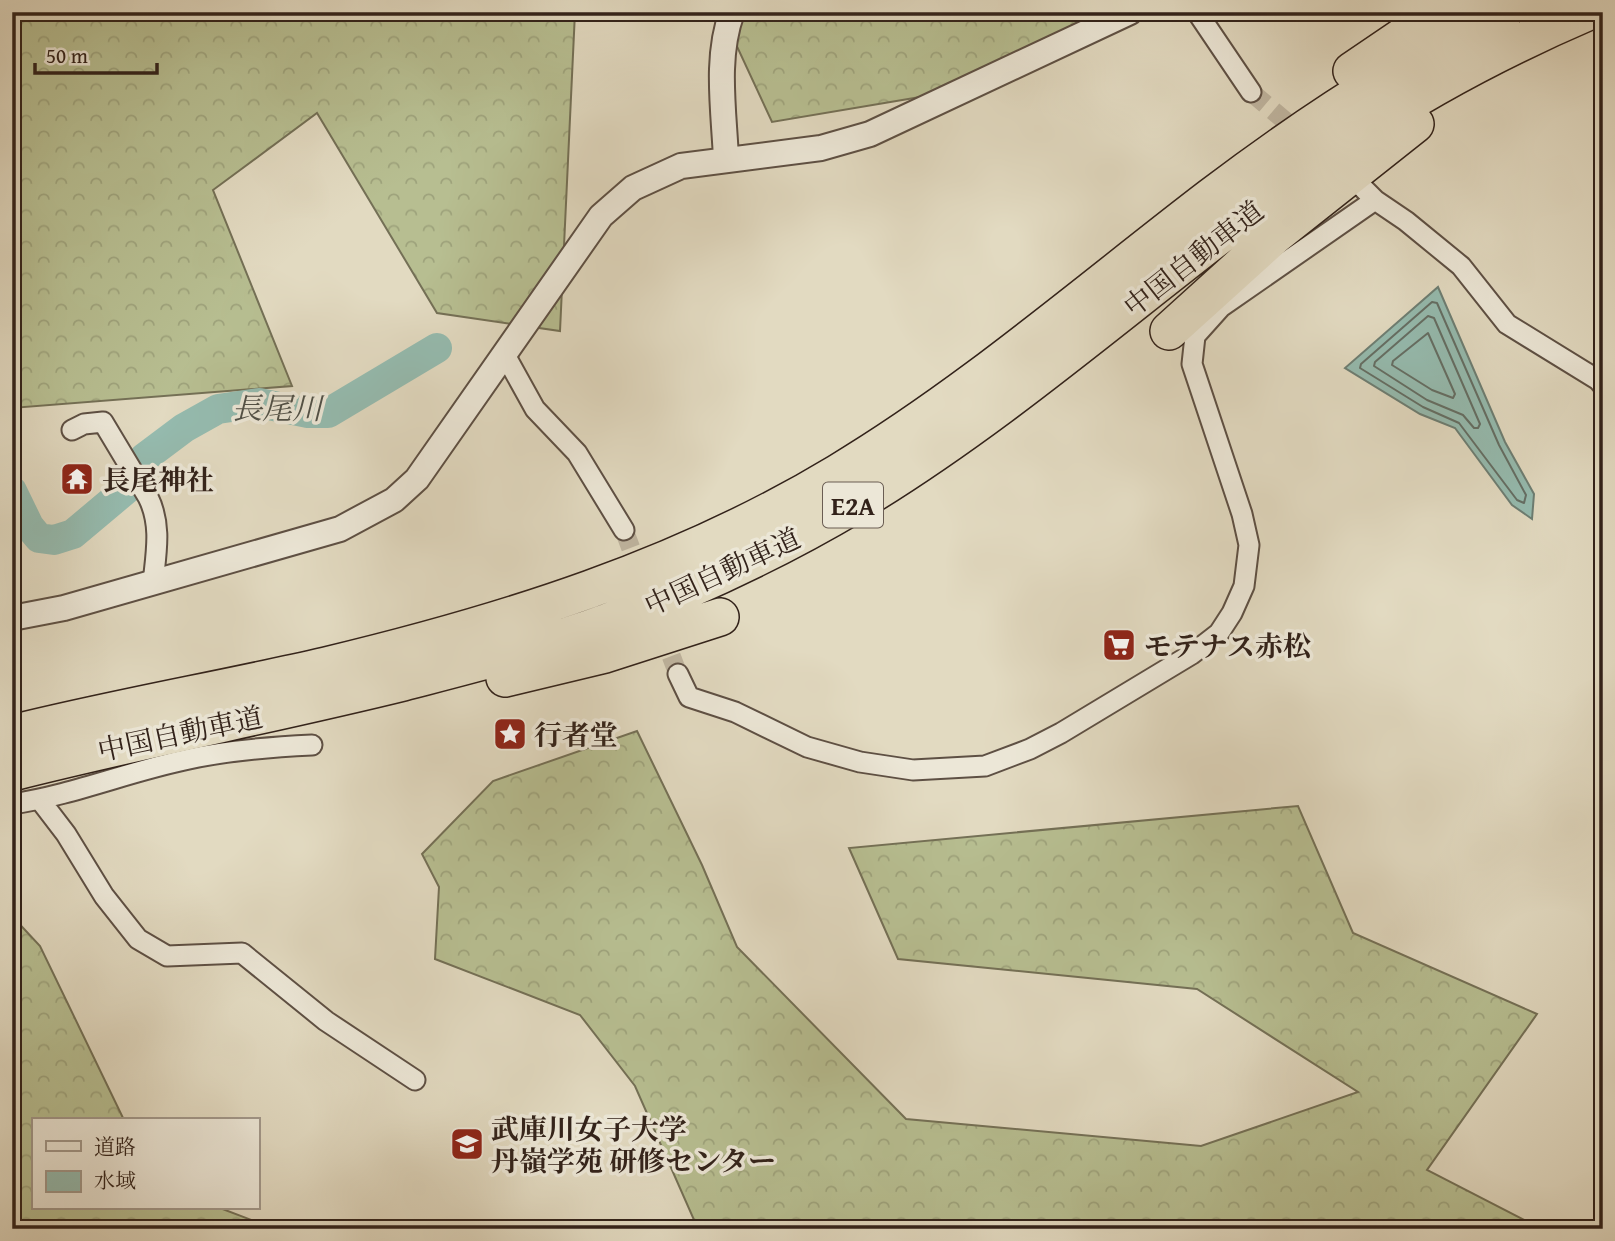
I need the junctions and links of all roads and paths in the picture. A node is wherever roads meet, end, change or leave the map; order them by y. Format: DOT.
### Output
graph roads {
  1 [pos="732,12"];
  2 [pos="1130,12"];
  3 [pos="1197,12"];
  4 [pos="1439,12"];
  5 [pos="1504,12"];
  6 [pos="1587,12"];
  7 [pos="1594,12"];
  8 [pos="1251,92"];
  9 [pos="726,159"];
  10 [pos="1360,185"];
  11 [pos="1375,200"];
  12 [pos="1084,297"];
  13 [pos="1169,331"];
  14 [pos="504,353"];
  15 [pos="1603,386"];
  16 [pos="72,430"];
  17 [pos="624,530"];
  18 [pos="153,583"];
  19 [pos="720,617"];
  20 [pos="12,618"];
  21 [pos="678,674"];
  22 [pos="256,716"];
  23 [pos="12,734"];
  24 [pos="312,744"];
  25 [pos="12,772"];
  26 [pos="40,800"];
  27 [pos="12,804"];
  28 [pos="415,1080"];
  1 -- 9 [label="street"];
  2 -- 9 [label="street"];
  3 -- 8 [label="street"];
  4 -- 12 [label="highway"];
  5 -- 12 [label="highway, 中国自動車道 / E2A"];
  6 -- 22 [label="highway, 中国自動車道 / E2A"];
  7 -- 13 [label="highway"];
  9 -- 14 [label="street"];
  10 -- 11 [label="street"];
  11 -- 15 [label="street"];
  11 -- 21 [label="street"];
  12 -- 23 [label="highway, 中国自動車道 / E2A"];
  14 -- 17 [label="street"];
  14 -- 18 [label="street"];
  16 -- 18 [label="street"];
  18 -- 20 [label="street"];
  19 -- 22 [label="highway"];
  22 -- 25 [label="highway, 中国自動車道 / E2A"];
  24 -- 26 [label="street"];
  26 -- 27 [label="street"];
  26 -- 28 [label="street"];
}
